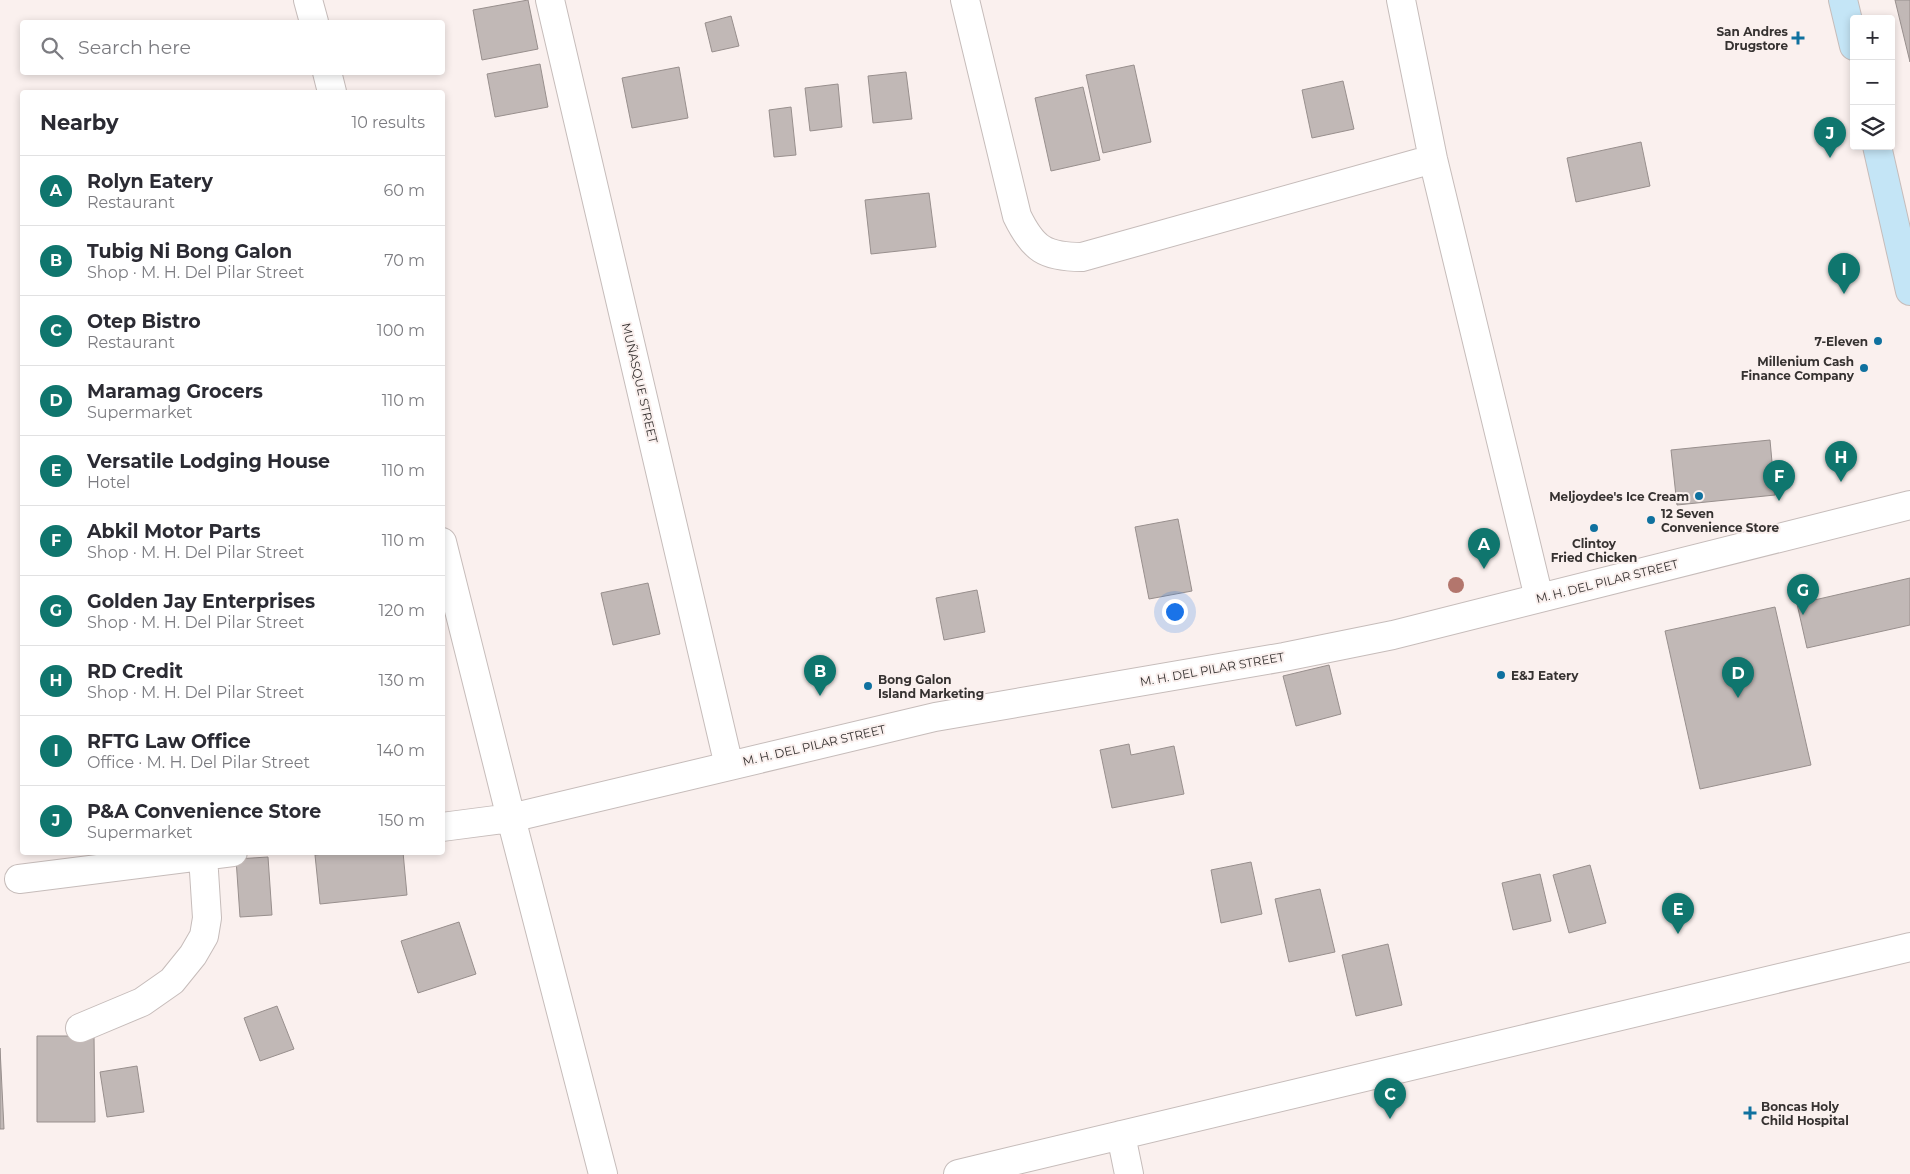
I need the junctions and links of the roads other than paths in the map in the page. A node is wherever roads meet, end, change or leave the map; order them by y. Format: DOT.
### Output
graph roads {
  1 [pos="308,0"];
  2 [pos="550,0"];
  3 [pos="965,0"];
  4 [pos="1402,0"];
  5 [pos="1843,0"];
  6 [pos="313,20"];
  7 [pos="1850,29"];
  8 [pos="328,75"];
  9 [pos="332,90"];
  10 [pos="1878,150"];
  11 [pos="1434,159"];
  12 [pos="1910,291"];
  13 [pos="1910,505"];
  14 [pos="445,554"];
  15 [pos="1539,598"];
  16 [pos="729,766"];
  17 [pos="511,818"];
  18 [pos="445,827"];
  19 [pos="211,855"];
  20 [pos="203,856"];
  21 [pos="20,879"];
  22 [pos="1910,948"];
  23 [pos="80,1028"];
  24 [pos="1121,1135"];
  25 [pos="603,1174"];
  26 [pos="958,1174"];
  27 [pos="1129,1174"];
  1 -- 6 [label="street"];
  2 -- 16 [label="street, MUÑASQUE STREET"];
  3 -- 11 [label="street"];
  4 -- 11 [label="street"];
  5 -- 7 [label="street"];
  8 -- 9 [label="street"];
  10 -- 12 [label="street"];
  11 -- 15 [label="street"];
  13 -- 15 [label="street, M. H. DEL PILAR STREET"];
  14 -- 17 [label="street"];
  15 -- 16 [label="street, M. H. DEL PILAR STREET"];
  16 -- 17 [label="street, M. H. DEL PILAR STREET"];
  17 -- 18 [label="street, M. H. DEL PILAR STREET"];
  17 -- 25 [label="street"];
  19 -- 20 [label="street"];
  20 -- 21 [label="street"];
  20 -- 23 [label="street"];
  22 -- 24 [label="street"];
  24 -- 26 [label="street"];
  24 -- 27 [label="street"];
}
